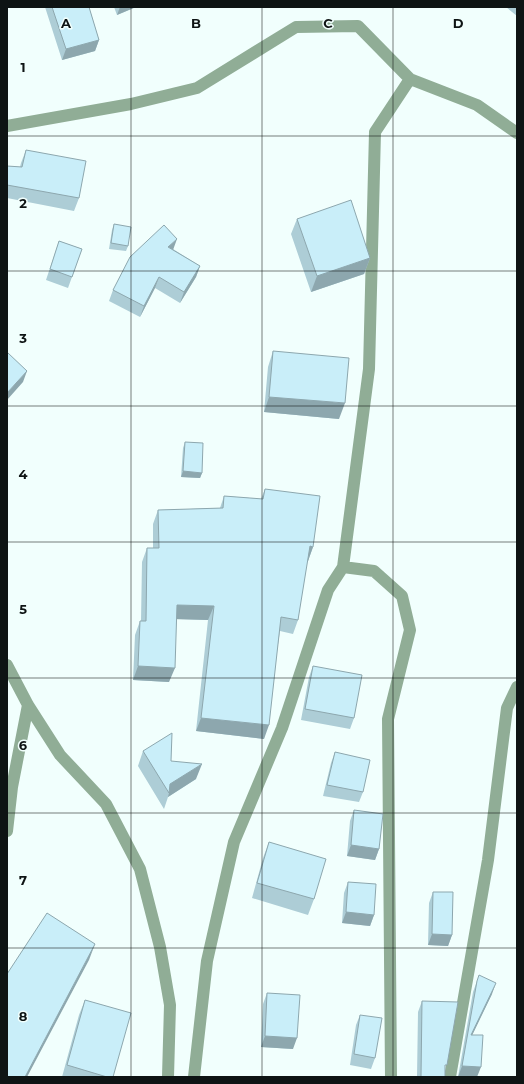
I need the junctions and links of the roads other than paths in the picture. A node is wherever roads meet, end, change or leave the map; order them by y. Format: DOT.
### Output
graph roads {
  1 [pos="410,79"];
  2 [pos="7,126"];
  3 [pos="517,133"];
  4 [pos="343,567"];
  5 [pos="7,665"];
  6 [pos="517,687"];
  7 [pos="28,706"];
  8 [pos="7,831"];
  9 [pos="168,1077"];
  10 [pos="194,1077"];
  11 [pos="390,1077"];
  12 [pos="450,1077"];
  1 -- 2 [label="street"];
  1 -- 3 [label="street"];
  1 -- 4 [label="street"];
  4 -- 10 [label="street"];
  4 -- 11 [label="street"];
  5 -- 7 [label="street"];
  6 -- 12 [label="street"];
  7 -- 8 [label="street"];
  7 -- 9 [label="street"];
}
